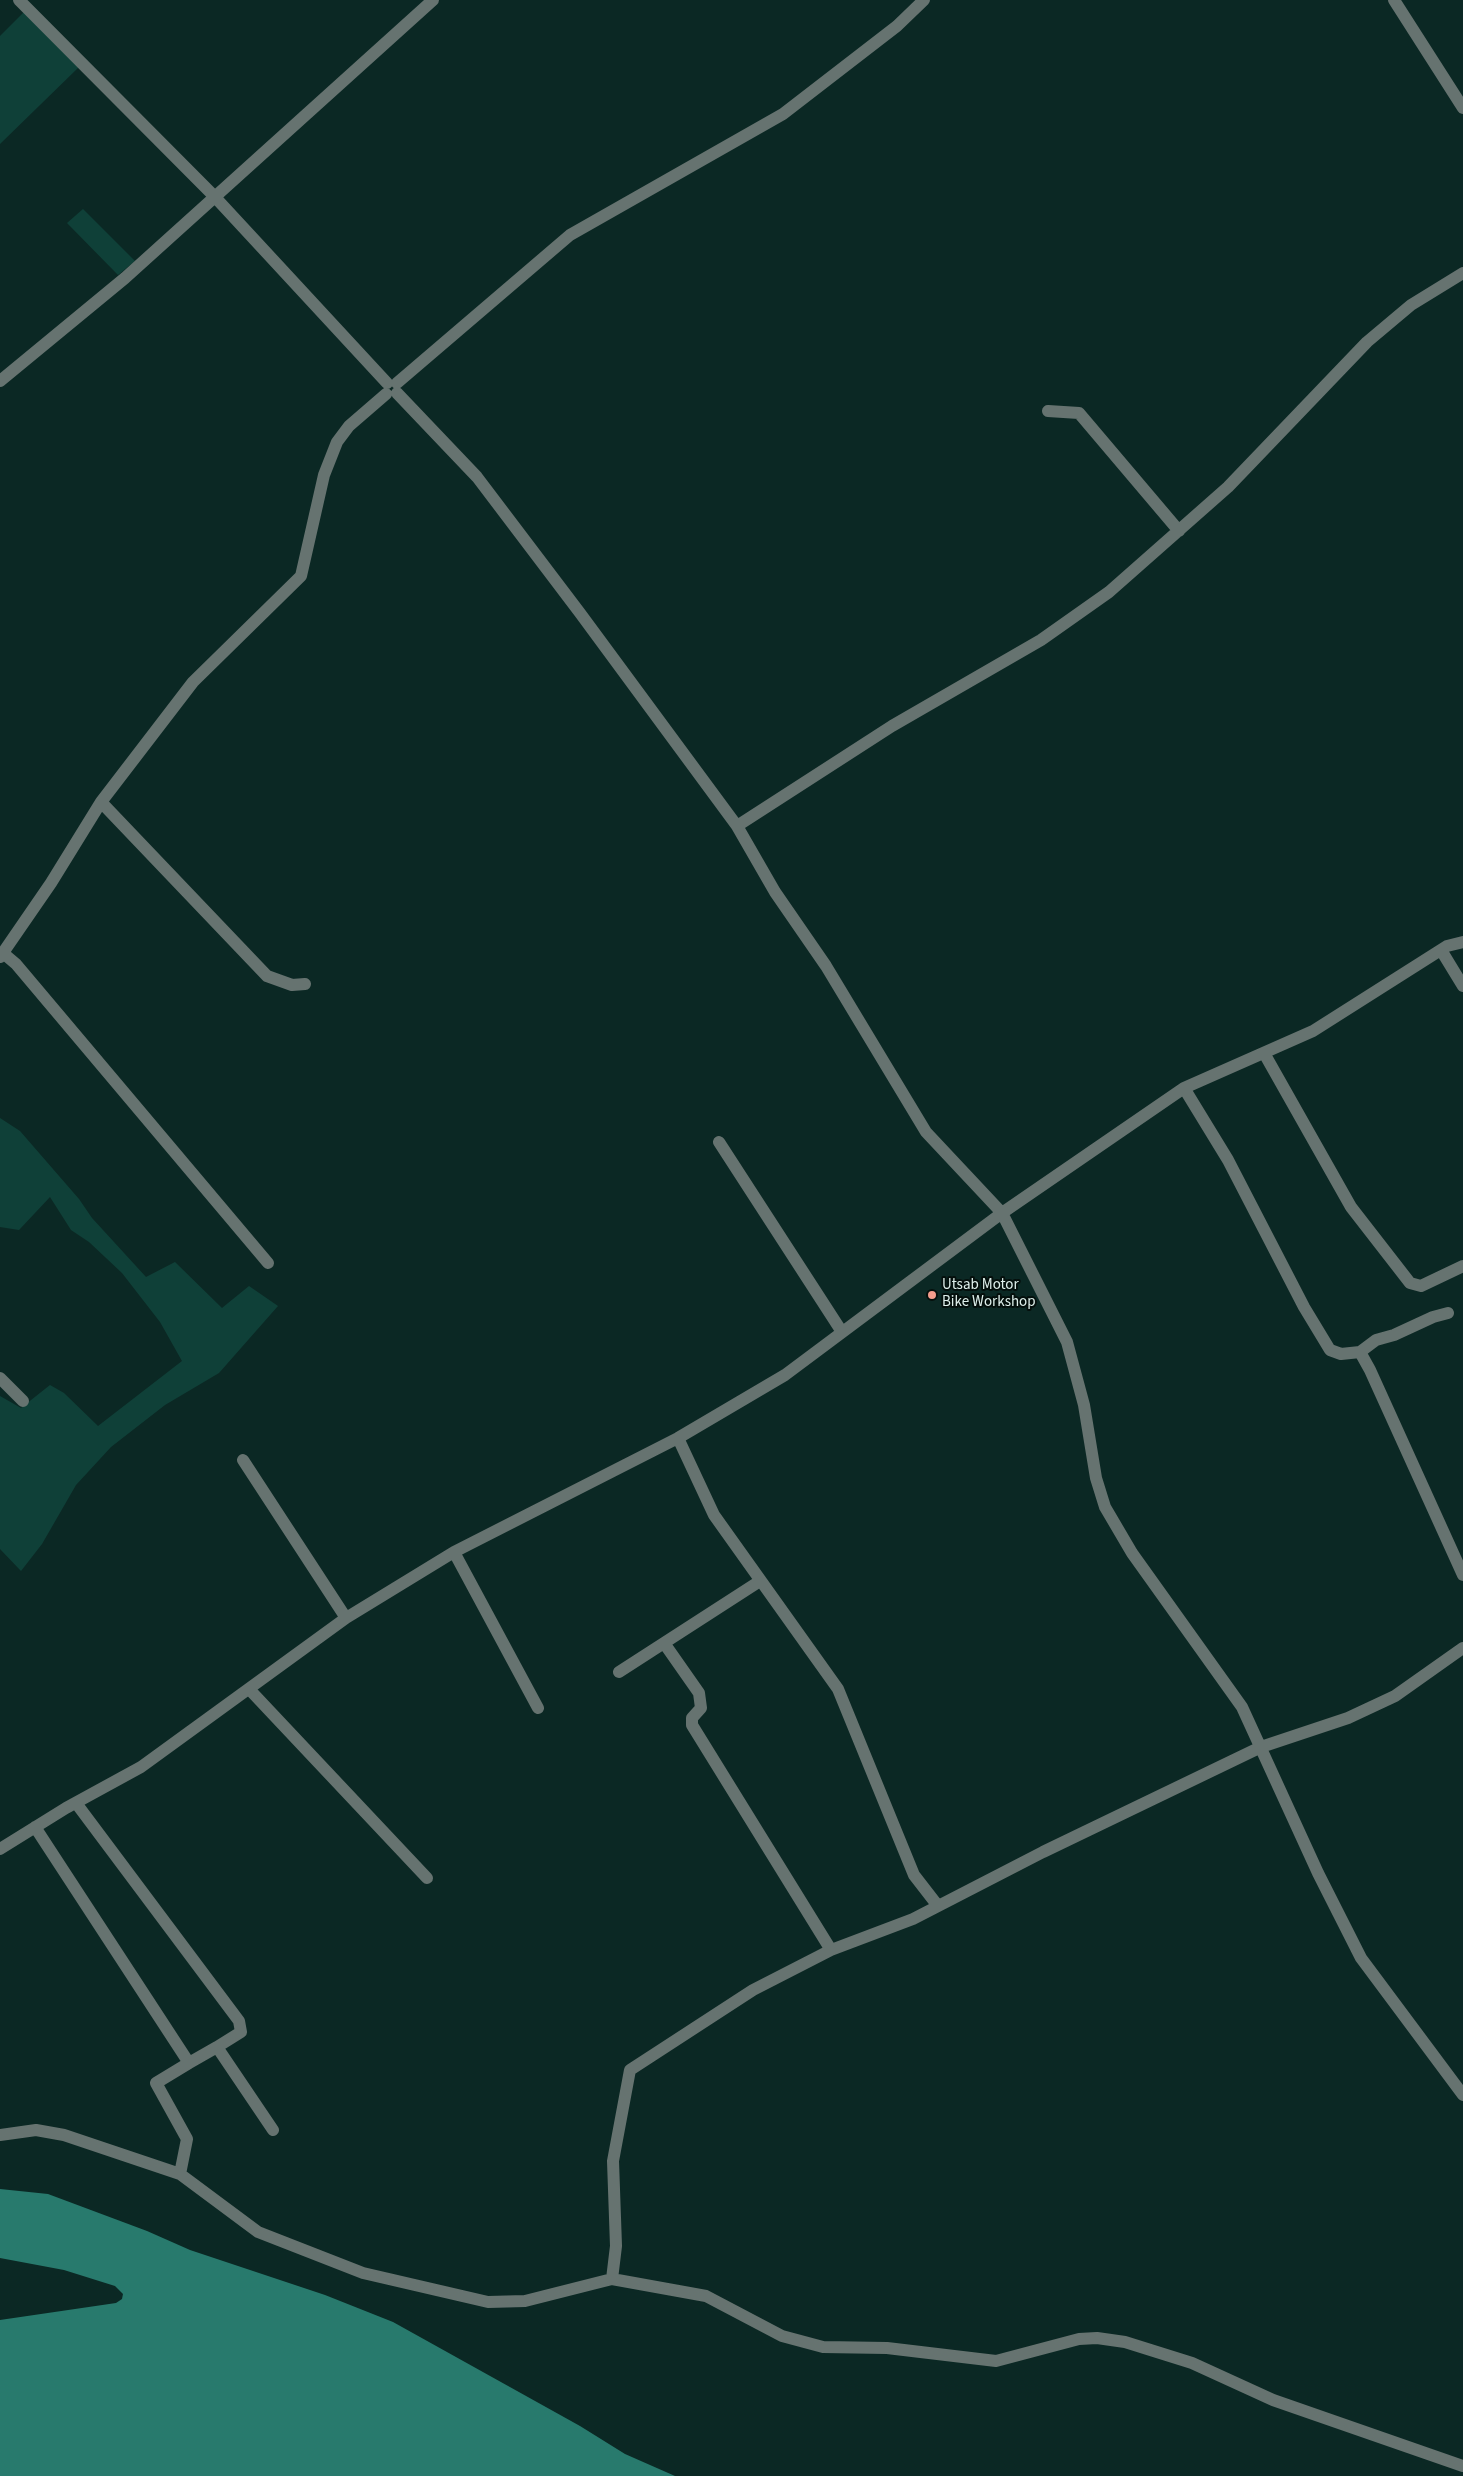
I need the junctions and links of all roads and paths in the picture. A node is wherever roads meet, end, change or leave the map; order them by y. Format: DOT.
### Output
graph roads {
  1 [pos="20,0"];
  2 [pos="433,0"];
  3 [pos="924,0"];
  4 [pos="1394,0"];
  5 [pos="1463,108"];
  6 [pos="214,196"];
  7 [pos="1463,273"];
  8 [pos="0,381"];
  9 [pos="392,388"];
  10 [pos="1048,411"];
  11 [pos="1179,531"];
  12 [pos="101,802"];
  13 [pos="737,826"];
  14 [pos="1463,942"];
  15 [pos="1441,950"];
  16 [pos="2,955"];
  17 [pos="305,984"];
  18 [pos="1463,986"];
  19 [pos="1264,1053"];
  20 [pos="1184,1088"];
  21 [pos="719,1142"];
  22 [pos="1002,1213"];
  23 [pos="268,1263"];
  24 [pos="1463,1266"];
  25 [pos="1448,1313"];
  26 [pos="842,1332"];
  27 [pos="1360,1352"];
  28 [pos="0,1378"];
  29 [pos="22,1401"];
  30 [pos="678,1438"];
  31 [pos="243,1460"];
  32 [pos="454,1552"];
  33 [pos="1463,1575"];
  34 [pos="760,1581"];
  35 [pos="346,1618"];
  36 [pos="664,1643"];
  37 [pos="1463,1648"];
  38 [pos="619,1672"];
  39 [pos="249,1689"];
  40 [pos="538,1708"];
  41 [pos="1261,1747"];
  42 [pos="76,1803"];
  43 [pos="35,1827"];
  44 [pos="0,1849"];
  45 [pos="427,1878"];
  46 [pos="938,1906"];
  47 [pos="832,1950"];
  48 [pos="217,2047"];
  49 [pos="189,2063"];
  50 [pos="1463,2095"];
  51 [pos="273,2130"];
  52 [pos="0,2136"];
  53 [pos="180,2174"];
  54 [pos="612,2279"];
  55 [pos="1463,2466"];
  1 -- 6 [label="street"];
  2 -- 6 [label="street"];
  3 -- 9 [label="street"];
  4 -- 5 [label="street"];
  6 -- 8 [label="street"];
  6 -- 9 [label="street"];
  7 -- 11 [label="street"];
  9 -- 12 [label="street"];
  9 -- 13 [label="street"];
  10 -- 11 [label="street"];
  11 -- 13 [label="street"];
  12 -- 16 [label="street"];
  12 -- 17 [label="street"];
  13 -- 22 [label="street"];
  14 -- 15 [label="street"];
  15 -- 18 [label="street"];
  15 -- 19 [label="street"];
  16 -- 23 [label="street"];
  19 -- 20 [label="street"];
  19 -- 24 [label="street"];
  20 -- 22 [label="street"];
  20 -- 27 [label="street"];
  21 -- 26 [label="street"];
  22 -- 26 [label="street"];
  22 -- 41 [label="street"];
  25 -- 27 [label="street"];
  26 -- 30 [label="street"];
  27 -- 33 [label="street"];
  28 -- 29 [label="street"];
  30 -- 32 [label="street"];
  30 -- 34 [label="street"];
  31 -- 35 [label="street"];
  32 -- 35 [label="street"];
  32 -- 40 [label="street"];
  34 -- 36 [label="street"];
  34 -- 46 [label="street"];
  35 -- 39 [label="street"];
  36 -- 38 [label="street"];
  36 -- 47 [label="street"];
  37 -- 41 [label="street"];
  39 -- 42 [label="street"];
  39 -- 45 [label="street"];
  41 -- 46 [label="street"];
  41 -- 50 [label="street"];
  42 -- 43 [label="street"];
  42 -- 48 [label="street"];
  43 -- 44 [label="street"];
  43 -- 49 [label="street"];
  46 -- 47 [label="street"];
  47 -- 54 [label="street"];
  48 -- 49 [label="street"];
  48 -- 51 [label="street"];
  49 -- 53 [label="street"];
  52 -- 53 [label="street"];
  53 -- 54 [label="street"];
  54 -- 55 [label="street"];
}
